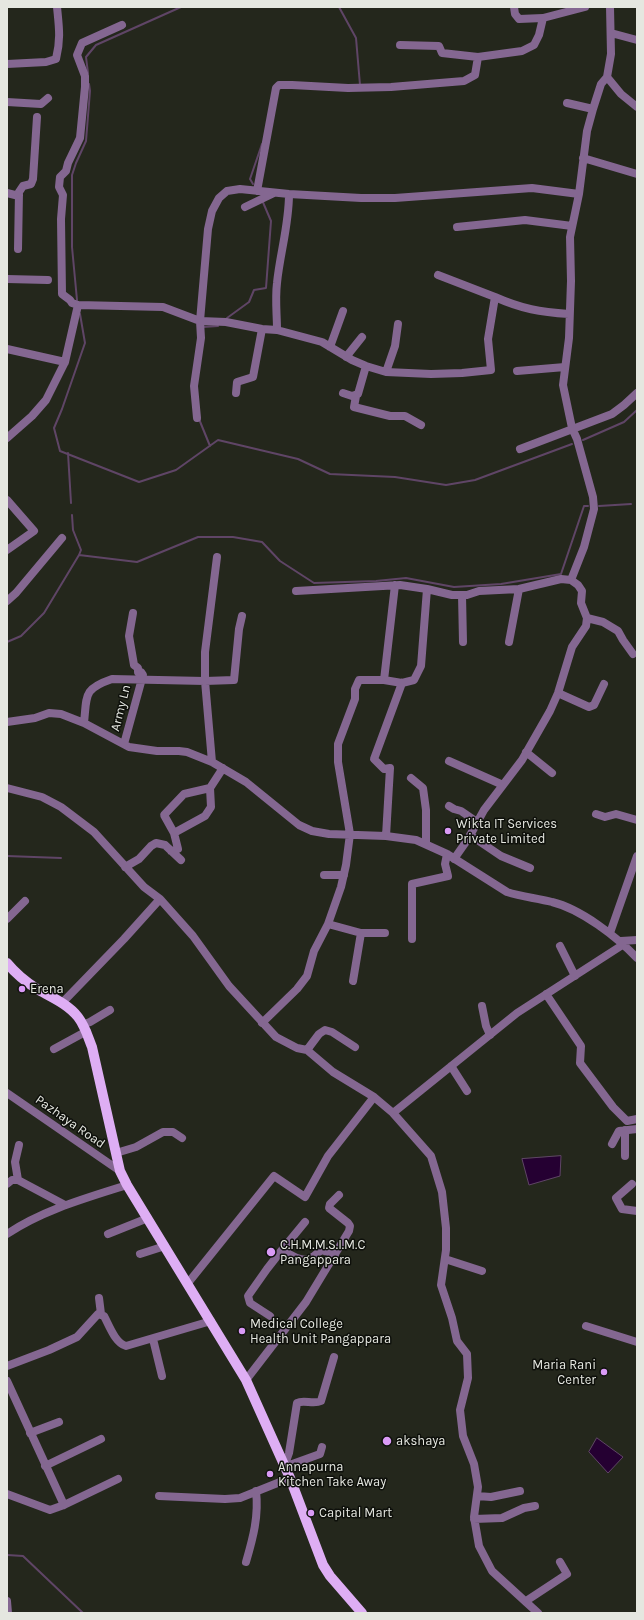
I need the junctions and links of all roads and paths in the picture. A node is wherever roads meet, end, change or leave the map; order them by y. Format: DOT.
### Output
graph roads {
  1 [pos="57,7"];
  2 [pos="514,7"];
  3 [pos="585,7"];
  4 [pos="610,7"];
  5 [pos="543,18"];
  6 [pos="122,25"];
  7 [pos="610,33"];
  8 [pos="637,40"];
  9 [pos="400,45"];
  10 [pos="478,57"];
  11 [pos="7,64"];
  12 [pos="607,77"];
  13 [pos="48,98"];
  14 [pos="7,102"];
  15 [pos="567,103"];
  16 [pos="637,107"];
  17 [pos="593,109"];
  18 [pos="37,117"];
  19 [pos="582,158"];
  20 [pos="637,174"];
  21 [pos="257,191"];
  22 [pos="274,193"];
  23 [pos="7,194"];
  24 [pos="289,194"];
  25 [pos="579,194"];
  26 [pos="19,196"];
  27 [pos="244,207"];
  28 [pos="572,226"];
  29 [pos="457,227"];
  30 [pos="18,249"];
  31 [pos="438,275"];
  32 [pos="7,279"];
  33 [pos="48,280"];
  34 [pos="495,297"];
  35 [pos="78,305"];
  36 [pos="344,311"];
  37 [pos="569,314"];
  38 [pos="200,321"];
  39 [pos="398,324"];
  40 [pos="262,329"];
  41 [pos="277,330"];
  42 [pos="362,337"];
  43 [pos="330,347"];
  44 [pos="7,349"];
  45 [pos="346,356"];
  46 [pos="65,362"];
  47 [pos="366,366"];
  48 [pos="565,367"];
  49 [pos="517,371"];
  50 [pos="386,372"];
  51 [pos="236,393"];
  52 [pos="637,393"];
  53 [pos="343,394"];
  54 [pos="356,396"];
  55 [pos="198,418"];
  56 [pos="422,425"];
  57 [pos="572,428"];
  58 [pos="7,438"];
  59 [pos="520,449"];
  60 [pos="7,500"];
  61 [pos="62,538"];
  62 [pos="7,550"];
  63 [pos="217,557"];
  64 [pos="571,580"];
  65 [pos="395,585"];
  66 [pos="427,589"];
  67 [pos="519,589"];
  68 [pos="296,591"];
  69 [pos="462,595"];
  70 [pos="7,601"];
  71 [pos="133,613"];
  72 [pos="242,616"];
  73 [pos="587,618"];
  74 [pos="463,642"];
  75 [pos="509,642"];
  76 [pos="633,654"];
  77 [pos="141,680"];
  78 [pos="384,680"];
  79 [pos="205,681"];
  80 [pos="402,683"];
  81 [pos="604,684"];
  82 [pos="558,693"];
  83 [pos="7,722"];
  84 [pos="84,723"];
  85 [pos="124,744"];
  86 [pos="526,752"];
  87 [pos="449,761"];
  88 [pos="212,762"];
  89 [pos="223,768"];
  90 [pos="552,773"];
  91 [pos="411,778"];
  92 [pos="503,785"];
  93 [pos="7,788"];
  94 [pos="210,788"];
  95 [pos="449,806"];
  96 [pos="596,814"];
  97 [pos="637,820"];
  98 [pos="477,822"];
  99 [pos="174,832"];
  100 [pos="350,834"];
  101 [pos="470,835"];
  102 [pos="386,836"];
  103 [pos="426,844"];
  104 [pos="171,851"];
  105 [pos="450,856"];
  106 [pos="637,856"];
  107 [pos="181,860"];
  108 [pos="125,867"];
  109 [pos="530,868"];
  110 [pos="324,875"];
  111 [pos="344,875"];
  112 [pos="160,899"];
  113 [pos="25,901"];
  114 [pos="7,919"];
  115 [pos="328,924"];
  116 [pos="361,933"];
  117 [pos="385,933"];
  118 [pos="610,933"];
  119 [pos="412,939"];
  120 [pos="637,940"];
  121 [pos="622,943"];
  122 [pos="560,946"];
  123 [pos="637,958"];
  124 [pos="7,963"];
  125 [pos="575,976"];
  126 [pos="353,981"];
  127 [pos="546,994"];
  128 [pos="62,1002"];
  129 [pos="482,1006"];
  130 [pos="110,1010"];
  131 [pos="262,1023"];
  132 [pos="84,1028"];
  133 [pos="490,1034"];
  134 [pos="355,1047"];
  135 [pos="54,1049"];
  136 [pos="307,1050"];
  137 [pos="451,1066"];
  138 [pos="467,1091"];
  139 [pos="7,1093"];
  140 [pos="374,1097"];
  141 [pos="393,1113"];
  142 [pos="634,1119"];
  143 [pos="631,1129"];
  144 [pos="182,1138"];
  145 [pos="612,1144"];
  146 [pos="19,1146"];
  147 [pos="116,1153"];
  148 [pos="625,1156"];
  149 [pos="120,1171"];
  150 [pos="18,1180"];
  151 [pos="7,1184"];
  152 [pos="632,1184"];
  153 [pos="127,1185"];
  154 [pos="339,1195"];
  155 [pos="65,1205"];
  156 [pos="637,1211"];
  157 [pos="148,1218"];
  158 [pos="305,1222"];
  159 [pos="7,1234"];
  160 [pos="108,1234"];
  161 [pos="165,1246"];
  162 [pos="285,1246"];
  163 [pos="140,1254"];
  164 [pos="335,1255"];
  165 [pos="444,1259"];
  166 [pos="482,1271"];
  167 [pos="188,1283"];
  168 [pos="98,1298"];
  169 [pos="101,1314"];
  170 [pos="270,1316"];
  171 [pos="211,1321"];
  172 [pos="586,1326"];
  173 [pos="154,1338"];
  174 [pos="637,1342"];
  175 [pos="334,1358"];
  176 [pos="7,1366"];
  177 [pos="162,1376"];
  178 [pos="246,1380"];
  179 [pos="7,1381"];
  180 [pos="60,1422"];
  181 [pos="30,1433"];
  182 [pos="101,1439"];
  183 [pos="322,1447"];
  184 [pos="45,1466"];
  185 [pos="284,1467"];
  186 [pos="290,1478"];
  187 [pos="118,1479"];
  188 [pos="520,1491"];
  189 [pos="256,1492"];
  190 [pos="7,1494"];
  191 [pos="159,1496"];
  192 [pos="476,1496"];
  193 [pos="64,1505"];
  194 [pos="536,1506"];
  195 [pos="474,1519"];
  196 [pos="246,1562"];
  197 [pos="560,1562"];
  198 [pos="7,1601"];
  199 [pos="526,1601"];
  200 [pos="8,1613"];
  201 [pos="362,1613"];
  202 [pos="538,1613"];
  1 -- 11 [label="street"];
  2 -- 5 [label="street"];
  3 -- 5 [label="street"];
  4 -- 7 [label="street"];
  5 -- 10 [label="street"];
  6 -- 35 [label="street"];
  7 -- 8 [label="street"];
  7 -- 12 [label="street"];
  9 -- 10 [label="street"];
  10 -- 21 [label="street"];
  12 -- 16 [label="street"];
  12 -- 17 [label="street"];
  13 -- 14 [label="street"];
  15 -- 17 [label="street"];
  17 -- 19 [label="street"];
  18 -- 26 [label="street"];
  19 -- 20 [label="street"];
  19 -- 25 [label="street"];
  21 -- 22 [label="street"];
  21 -- 38 [label="street"];
  22 -- 24 [label="street"];
  22 -- 27 [label="street"];
  23 -- 26 [label="street"];
  24 -- 25 [label="street"];
  24 -- 41 [label="street"];
  25 -- 28 [label="street"];
  26 -- 30 [label="street"];
  28 -- 29 [label="street"];
  28 -- 37 [label="street"];
  31 -- 34 [label="street"];
  32 -- 33 [label="street"];
  34 -- 37 [label="street"];
  34 -- 50 [label="street"];
  35 -- 38 [label="street"];
  35 -- 46 [label="street"];
  36 -- 43 [label="street"];
  37 -- 48 [label="street"];
  38 -- 40 [label="street"];
  38 -- 55 [label="street"];
  39 -- 50 [label="street"];
  40 -- 41 [label="street"];
  40 -- 51 [label="street"];
  41 -- 43 [label="street"];
  42 -- 45 [label="street"];
  43 -- 45 [label="street"];
  44 -- 46 [label="street"];
  45 -- 47 [label="street"];
  46 -- 58 [label="street"];
  47 -- 50 [label="street"];
  47 -- 54 [label="street"];
  48 -- 49 [label="street"];
  48 -- 57 [label="street"];
  52 -- 57 [label="street"];
  53 -- 54 [label="street"];
  54 -- 56 [label="street"];
  57 -- 59 [label="street"];
  57 -- 64 [label="street"];
  60 -- 62 [label="street"];
  61 -- 70 [label="street"];
  63 -- 79 [label="street"];
  64 -- 67 [label="street"];
  64 -- 73 [label="street"];
  65 -- 66 [label="street"];
  65 -- 68 [label="street"];
  65 -- 78 [label="street"];
  66 -- 69 [label="street"];
  66 -- 80 [label="street"];
  67 -- 69 [label="street"];
  67 -- 75 [label="street"];
  69 -- 74 [label="street"];
  71 -- 77 [label="street, Army Ln"];
  72 -- 79 [label="street"];
  73 -- 76 [label="street"];
  73 -- 82 [label="street"];
  77 -- 79 [label="street"];
  77 -- 84 [label="street"];
  77 -- 85 [label="street, Army Ln"];
  78 -- 80 [label="street"];
  78 -- 100 [label="street"];
  79 -- 88 [label="street"];
  80 -- 102 [label="street"];
  81 -- 82 [label="street"];
  82 -- 86 [label="street"];
  83 -- 84 [label="street"];
  84 -- 85 [label="street"];
  85 -- 88 [label="street"];
  86 -- 90 [label="street"];
  86 -- 92 [label="street"];
  87 -- 92 [label="street"];
  88 -- 89 [label="street"];
  89 -- 94 [label="street"];
  89 -- 100 [label="street"];
  91 -- 103 [label="street"];
  92 -- 98 [label="street"];
  93 -- 108 [label="street"];
  94 -- 99 [label="street"];
  94 -- 99 [label="street"];
  95 -- 98 [label="street"];
  96 -- 97 [label="street"];
  98 -- 101 [label="street"];
  99 -- 104 [label="street"];
  100 -- 102 [label="street"];
  100 -- 111 [label="street"];
  101 -- 105 [label="street"];
  101 -- 109 [label="street"];
  102 -- 103 [label="street"];
  103 -- 105 [label="street"];
  104 -- 107 [label="street"];
  104 -- 108 [label="street"];
  105 -- 118 [label="street"];
  105 -- 119 [label="street"];
  106 -- 118 [label="street"];
  108 -- 112 [label="street"];
  110 -- 111 [label="street"];
  111 -- 115 [label="street"];
  112 -- 128 [label="street"];
  112 -- 131 [label="street"];
  113 -- 114 [label="street"];
  115 -- 116 [label="street"];
  115 -- 131 [label="street"];
  116 -- 117 [label="street"];
  116 -- 126 [label="street"];
  118 -- 121 [label="street"];
  120 -- 121 [label="street"];
  121 -- 123 [label="street"];
  121 -- 125 [label="street"];
  122 -- 125 [label="street"];
  124 -- 128 [label="main road"];
  125 -- 127 [label="street"];
  127 -- 133 [label="street"];
  127 -- 142 [label="street"];
  128 -- 132 [label="main road"];
  129 -- 133 [label="street"];
  130 -- 132 [label="street"];
  131 -- 136 [label="street"];
  132 -- 135 [label="street"];
  132 -- 147 [label="main road"];
  133 -- 137 [label="street"];
  134 -- 136 [label="street"];
  136 -- 140 [label="street"];
  137 -- 138 [label="street"];
  137 -- 141 [label="street"];
  139 -- 149 [label="street, Pazhaya Road"];
  140 -- 141 [label="street"];
  140 -- 167 [label="street"];
  141 -- 165 [label="street"];
  142 -- 143 [label="street"];
  143 -- 145 [label="street"];
  143 -- 148 [label="street"];
  144 -- 147 [label="street"];
  146 -- 150 [label="street"];
  147 -- 149 [label="main road"];
  149 -- 153 [label="main road"];
  150 -- 151 [label="street"];
  150 -- 155 [label="street"];
  152 -- 156 [label="street"];
  153 -- 155 [label="street"];
  153 -- 157 [label="main road"];
  154 -- 164 [label="street"];
  155 -- 159 [label="street"];
  157 -- 160 [label="street"];
  157 -- 161 [label="main road"];
  158 -- 162 [label="street"];
  161 -- 163 [label="street"];
  161 -- 167 [label="main road"];
  162 -- 164 [label="street"];
  162 -- 170 [label="street"];
  164 -- 178 [label="street"];
  165 -- 166 [label="street"];
  165 -- 192 [label="street"];
  167 -- 171 [label="main road"];
  168 -- 169 [label="street"];
  169 -- 173 [label="street"];
  169 -- 176 [label="street"];
  171 -- 173 [label="street"];
  171 -- 178 [label="main road"];
  172 -- 174 [label="street"];
  173 -- 177 [label="street"];
  175 -- 185 [label="street"];
  178 -- 185 [label="main road"];
  179 -- 181 [label="street"];
  180 -- 181 [label="street"];
  181 -- 184 [label="street"];
  182 -- 184 [label="street"];
  183 -- 185 [label="street"];
  184 -- 193 [label="street"];
  185 -- 186 [label="main road"];
  186 -- 189 [label="street"];
  186 -- 201 [label="main road"];
  187 -- 193 [label="street"];
  188 -- 192 [label="street"];
  189 -- 191 [label="street"];
  189 -- 196 [label="street"];
  190 -- 193 [label="street"];
  192 -- 195 [label="street"];
  194 -- 195 [label="street"];
  195 -- 199 [label="street"];
  197 -- 199 [label="street"];
  198 -- 200 [label="street"];
  199 -- 202 [label="street"];
}
